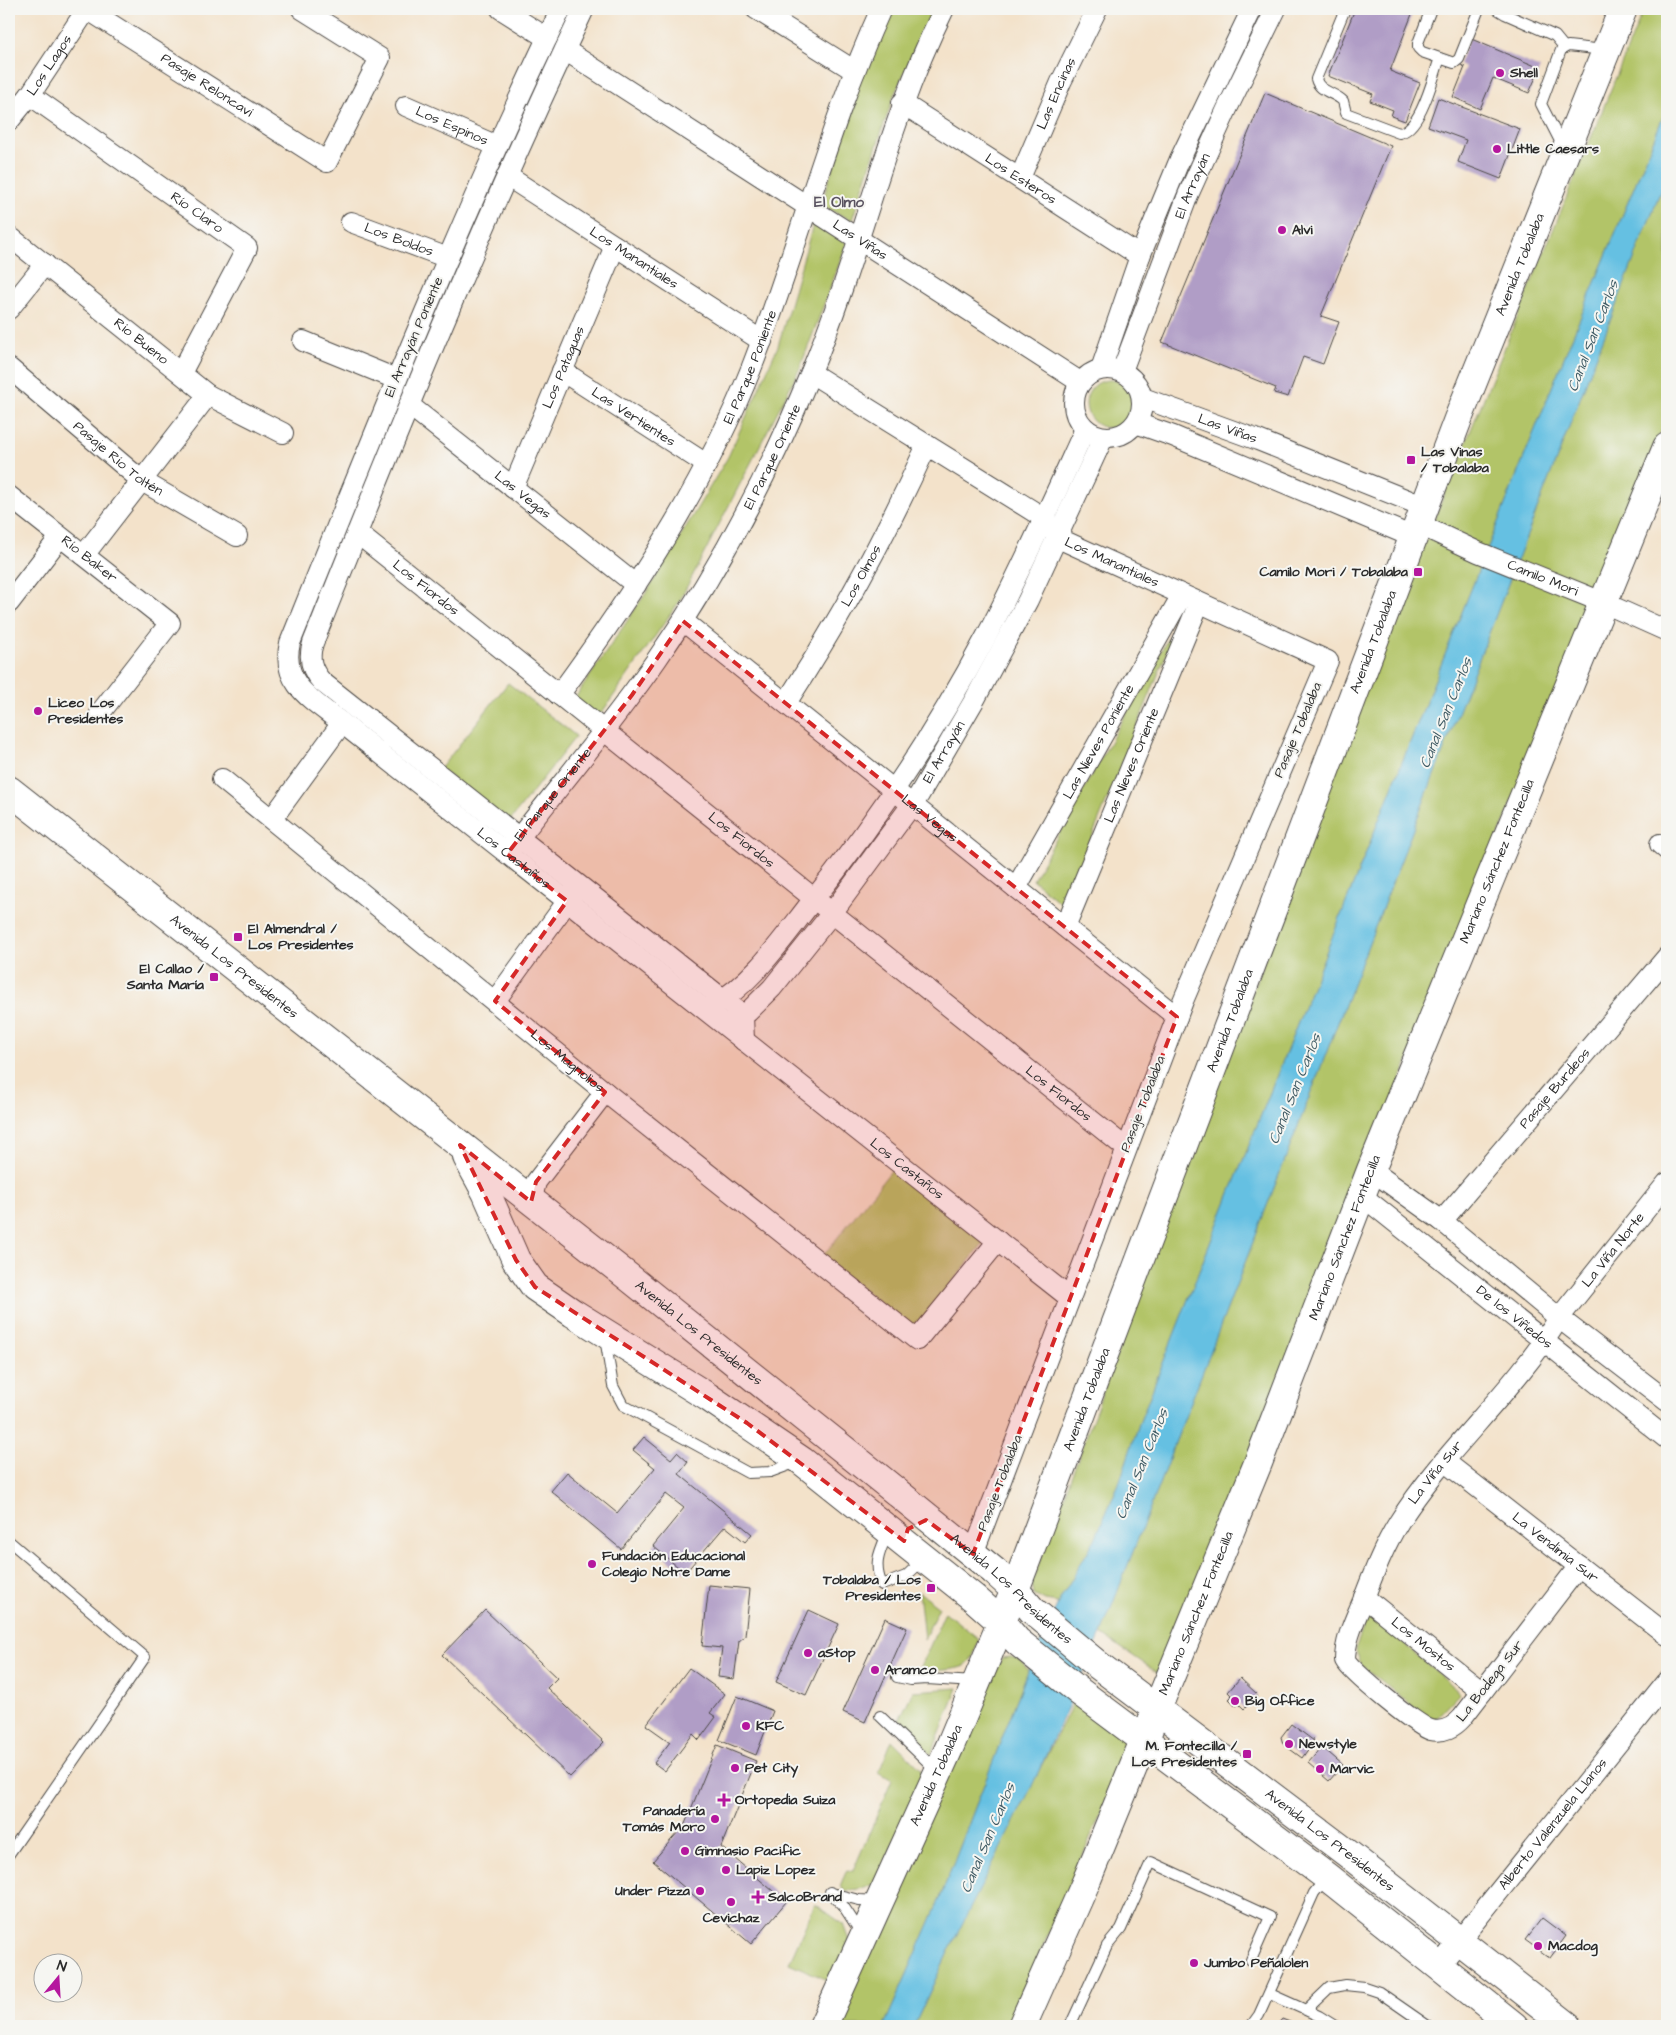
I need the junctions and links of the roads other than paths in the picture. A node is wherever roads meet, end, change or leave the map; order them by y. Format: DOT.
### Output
graph roads {
  1 [pos="87,9"];
  2 [pos="302,9"];
  3 [pos="501,9"];
  4 [pos="560,9"];
  5 [pos="584,9"];
  6 [pos="756,9"];
  7 [pos="881,9"];
  8 [pos="944,9"];
  9 [pos="1097,9"];
  10 [pos="1252,9"];
  11 [pos="1276,9"];
  12 [pos="1345,9"];
  13 [pos="1431,9"];
  14 [pos="1479,9"];
  15 [pos="1497,9"];
  16 [pos="1623,9"];
  17 [pos="546,38"];
  18 [pos="1564,47"];
  19 [pos="564,50"];
  20 [pos="1607,50"];
  21 [pos="1440,58"];
  22 [pos="854,71"];
  23 [pos="30,95"];
  24 [pos="902,103"];
  25 [pos="406,106"];
  26 [pos="9,121"];
  27 [pos="497,146"];
  28 [pos="1566,152"];
  29 [pos="507,176"];
  30 [pos="1020,178"];
  31 [pos="808,206"];
  32 [pos="351,222"];
  33 [pos="9,236"];
  34 [pos="858,238"];
  35 [pos="614,246"];
  36 [pos="1140,256"];
  37 [pos="448,258"];
  38 [pos="44,264"];
  39 [pos="9,309"];
  40 [pos="303,341"];
  41 [pos="762,341"];
  42 [pos="9,368"];
  43 [pos="1101,369"];
  44 [pos="562,371"];
  45 [pos="1122,371"];
  46 [pos="811,372"];
  47 [pos="180,373"];
  48 [pos="396,379"];
  49 [pos="1080,382"];
  50 [pos="208,395"];
  51 [pos="1142,398"];
  52 [pos="409,405"];
  53 [pos="1136,423"];
  54 [pos="1085,429"];
  55 [pos="283,433"];
  56 [pos="1103,438"];
  57 [pos="927,445"];
  58 [pos="1667,447"];
  59 [pos="1310,462"];
  60 [pos="706,464"];
  61 [pos="142,480"];
  62 [pos="513,488"];
  63 [pos="1299,488"];
  64 [pos="9,496"];
  65 [pos="1044,518"];
  66 [pos="1419,522"];
  67 [pos="357,533"];
  68 [pos="60,536"];
  69 [pos="238,536"];
  70 [pos="1058,538"];
  71 [pos="84,556"];
  72 [pos="636,585"];
  73 [pos="1190,599"];
  74 [pos="1602,602"];
  75 [pos="9,603"];
  76 [pos="683,620"];
  77 [pos="1667,631"];
  78 [pos="1328,661"];
  79 [pos="311,663"];
  80 [pos="289,671"];
  81 [pos="559,695"];
  82 [pos="786,704"];
  83 [pos="100,713"];
  84 [pos="342,723"];
  85 [pos="604,730"];
  86 [pos="222,779"];
  87 [pos="9,790"];
  88 [pos="894,790"];
  89 [pos="912,805"];
  90 [pos="272,819"];
  91 [pos="519,838"];
  92 [pos="507,854"];
  93 [pos="1016,888"];
  94 [pos="573,894"];
  95 [pos="814,899"];
  96 [pos="832,914"];
  97 [pos="1065,927"];
  98 [pos="1667,957"];
  99 [pos="723,999"];
  100 [pos="495,1000"];
  101 [pos="704,1009"];
  102 [pos="743,1015"];
  103 [pos="1177,1018"];
  104 [pos="725,1026"];
  105 [pos="744,1041"];
  106 [pos="605,1092"];
  107 [pos="460,1145"];
  108 [pos="1126,1148"];
  109 [pos="1371,1170"];
  110 [pos="1667,1183"];
  111 [pos="1361,1195"];
  112 [pos="530,1202"];
  113 [pos="1442,1221"];
  114 [pos="501,1227"];
  115 [pos="998,1242"];
  116 [pos="1070,1298"];
  117 [pos="1559,1318"];
  118 [pos="604,1332"];
  119 [pos="1545,1342"];
  120 [pos="1667,1400"];
  121 [pos="1667,1439"];
  122 [pos="802,1460"];
  123 [pos="1444,1461"];
  124 [pos="883,1481"];
  125 [pos="862,1507"];
  126 [pos="932,1522"];
  127 [pos="897,1535"];
  128 [pos="9,1541"];
  129 [pos="973,1554"];
  130 [pos="925,1558"];
  131 [pos="1579,1566"];
  132 [pos="1015,1590"];
  133 [pos="1364,1597"];
  134 [pos="1002,1622"];
  135 [pos="1667,1635"];
  136 [pos="1346,1648"];
  137 [pos="897,1677"];
  138 [pos="978,1682"];
  139 [pos="1667,1682"];
  140 [pos="1482,1692"];
  141 [pos="1157,1710"];
  142 [pos="880,1716"];
  143 [pos="1144,1740"];
  144 [pos="938,1772"];
  145 [pos="1347,1853"];
  146 [pos="9,1854"];
  147 [pos="1327,1877"];
  148 [pos="879,1901"];
  149 [pos="863,1936"];
  150 [pos="1460,1941"];
  151 [pos="1251,1960"];
  152 [pos="1439,1966"];
  153 [pos="1270,1994"];
  154 [pos="1306,2010"];
  155 [pos="823,2026"];
  156 [pos="1022,2026"];
  157 [pos="1070,2026"];
  158 [pos="1251,2026"];
  159 [pos="1335,2026"];
  160 [pos="1428,2026"];
  161 [pos="1514,2026"];
  162 [pos="1568,2026"];
  1 -- 2 [label="street, Pasaje Reloncaví"];
  1 -- 23 [label="street, Los Lagos"];
  3 -- 17 [label="street"];
  4 -- 17 [label="street, El Arrayán Poniente"];
  5 -- 19 [label="street, El Arrayán Poniente"];
  6 -- 22 [label="street"];
  7 -- 22 [label="street, El Parque Poniente"];
  8 -- 24 [label="street, El Parque Oriente"];
  9 -- 30 [label="street, Las Encinas"];
  10 -- 36 [label="street, El Arrayán"];
  11 -- 45 [label="street, El Arrayán"];
  12 -- 21 [label="lane"];
  13 -- 21 [label="lane"];
  14 -- 21 [label="lane"];
  15 -- 18 [label="lane"];
  16 -- 20 [label="street, Avenida Tobalaba"];
  17 -- 27 [label="street, El Arrayán Poniente"];
  18 -- 20 [label="lane"];
  18 -- 28 [label="lane"];
  19 -- 29 [label="street, El Arrayán Poniente"];
  19 -- 31 [label="street, Las Viñas"];
  20 -- 28 [label="street, Avenida Tobalaba"];
  22 -- 31 [label="street, El Parque Poniente"];
  23 -- 26 [label="street, Los Lagos"];
  23 -- 47 [label="street, Río Claro"];
  24 -- 30 [label="street, Los Esteros"];
  24 -- 34 [label="street, El Parque Oriente"];
  25 -- 27 [label="street, Los Espinos"];
  27 -- 37 [label="street, El Arrayán Poniente"];
  28 -- 66 [label="street, Avenida Tobalaba"];
  29 -- 35 [label="street, Los Manantiales"];
  29 -- 52 [label="street, El Arrayán Poniente"];
  30 -- 36 [label="street, Los Esteros"];
  31 -- 34 [label="street, Las Viñas"];
  31 -- 41 [label="street, El Parque Poniente"];
  32 -- 37 [label="street, Los Boldos"];
  33 -- 38 [label="street, Río Bueno"];
  34 -- 46 [label="street, El Parque Oriente"];
  34 -- 49 [label="street, Las Viñas"];
  35 -- 41 [label="street, Los Manantiales"];
  35 -- 44 [label="street, Los Pataguas"];
  36 -- 43 [label="street, El Arrayán"];
  37 -- 48 [label="street, El Arrayán Poniente"];
  38 -- 39 [label="street"];
  38 -- 47 [label="street, Río Bueno"];
  40 -- 48 [label="street"];
  41 -- 60 [label="street, El Parque Poniente"];
  42 -- 61 [label="street, Pasaje Río Toltén"];
  43 -- 45 [label="street"];
  43 -- 49 [label="street"];
  44 -- 60 [label="street, Las Vertientes"];
  44 -- 62 [label="street, Los Pataguas"];
  45 -- 51 [label="street"];
  46 -- 57 [label="street, Los Manantiales"];
  46 -- 76 [label="street, El Parque Oriente"];
  47 -- 50 [label="street, Río Bueno"];
  48 -- 80 [label="street, El Arrayán Poniente"];
  49 -- 54 [label="street"];
  50 -- 55 [label="street, Río Bueno"];
  50 -- 61 [label="street"];
  51 -- 53 [label="street"];
  51 -- 59 [label="street, Las Viñas"];
  52 -- 62 [label="street, Las Vegas"];
  52 -- 67 [label="street, El Arrayán Poniente"];
  53 -- 56 [label="street"];
  53 -- 63 [label="street, Las Viñas"];
  54 -- 56 [label="street"];
  54 -- 65 [label="street, El Arrayán"];
  56 -- 70 [label="street, El Arrayán"];
  57 -- 65 [label="street, Los Manantiales"];
  57 -- 82 [label="street, Los Olmos"];
  58 -- 74 [label="street, Mariano Sánchez Fontecilla"];
  59 -- 63 [label="street"];
  59 -- 66 [label="street, Las Viñas"];
  60 -- 72 [label="street, El Parque Poniente"];
  61 -- 69 [label="street, Pasaje Río Toltén"];
  61 -- 71 [label="street"];
  62 -- 72 [label="street, Las Vegas"];
  63 -- 66 [label="street, Las Viñas"];
  64 -- 68 [label="street, Río Baker"];
  65 -- 70 [label="street, Los Manantiales"];
  65 -- 88 [label="street, El Arrayán"];
  66 -- 74 [label="street, Camilo Mori"];
  66 -- 132 [label="street, Avenida Tobalaba"];
  67 -- 79 [label="street, El Arrayán Poniente"];
  67 -- 81 [label="street, Los Fiordos"];
  68 -- 71 [label="street, Río Baker"];
  68 -- 75 [label="street"];
  70 -- 73 [label="street, Los Manantiales"];
  70 -- 89 [label="street, El Arrayán"];
  71 -- 83 [label="street, Río Baker"];
  72 -- 81 [label="street, El Parque Poniente"];
  73 -- 78 [label="street, Los Manantiales"];
  73 -- 93 [label="street, Las Nieves Poniente"];
  73 -- 97 [label="street, Las Nieves Oriente"];
  74 -- 77 [label="street, Camilo Mori"];
  74 -- 109 [label="street, Mariano Sánchez Fontecilla"];
  76 -- 82 [label="street, Las Vegas"];
  76 -- 85 [label="street, El Parque Oriente"];
  78 -- 103 [label="street, Pasaje Tobalaba"];
  79 -- 91 [label="street, Los Castaños"];
  80 -- 84 [label="street, Los Castaños"];
  81 -- 85 [label="street, Los Fiordos"];
  82 -- 88 [label="street, Las Vegas"];
  84 -- 90 [label="street"];
  84 -- 92 [label="street, Los Castaños"];
  85 -- 91 [label="street, El Parque Oriente"];
  85 -- 95 [label="street, Los Fiordos"];
  86 -- 90 [label="street, Los Magnolios"];
  87 -- 107 [label="street, Avenida Los Presidentes"];
  88 -- 89 [label="street, Las Vegas"];
  88 -- 95 [label="street, El Arrayán"];
  89 -- 93 [label="street, Las Vegas"];
  89 -- 96 [label="street, El Arrayán"];
  90 -- 100 [label="street, Los Magnolios"];
  91 -- 92 [label="street, El Parque Oriente"];
  91 -- 94 [label="street, Los Castaños"];
  92 -- 94 [label="street, Los Castaños"];
  93 -- 97 [label="street, Las Vegas"];
  94 -- 99 [label="street, Los Castaños"];
  94 -- 100 [label="street"];
  94 -- 101 [label="street, Los Castaños"];
  95 -- 96 [label="street, Los Fiordos"];
  95 -- 99 [label="street, El Arrayán"];
  96 -- 102 [label="street, El Arrayán"];
  96 -- 108 [label="street, Los Fiordos"];
  97 -- 103 [label="street, Las Vegas"];
  98 -- 113 [label="street, Pasaje Burdeos"];
  99 -- 101 [label="street, El Arrayán"];
  99 -- 102 [label="street, Los Castaños"];
  100 -- 106 [label="street, Los Magnolios"];
  101 -- 104 [label="street, Los Castaños"];
  102 -- 104 [label="street, El Arrayán"];
  102 -- 105 [label="street"];
  103 -- 108 [label="street, Pasaje Tobalaba"];
  104 -- 105 [label="street, Los Castaños"];
  105 -- 115 [label="street, Los Castaños"];
  106 -- 112 [label="street"];
  106 -- 115 [label="street, Los Magnolios"];
  107 -- 112 [label="street, Avenida Los Presidentes"];
  107 -- 114 [label="street, Avenida Los Presidentes"];
  108 -- 116 [label="street, Pasaje Tobalaba"];
  109 -- 111 [label="street, Mariano Sánchez Fontecilla"];
  109 -- 113 [label="street, De los Viñedos"];
  110 -- 117 [label="street, La Viña Norte"];
  111 -- 119 [label="street, De los Viñedos"];
  111 -- 141 [label="street, Mariano Sánchez Fontecilla"];
  112 -- 114 [label="street"];
  112 -- 124 [label="street, Avenida Los Presidentes"];
  113 -- 117 [label="street, De los Viñedos"];
  114 -- 118 [label="street, Avenida Los Presidentes"];
  115 -- 116 [label="street, Los Castaños"];
  116 -- 129 [label="street, Pasaje Tobalaba"];
  117 -- 119 [label="street, La Viña Sur"];
  117 -- 120 [label="street, De los Viñedos"];
  118 -- 122 [label="street, Avenida Los Presidentes"];
  118 -- 122 [label="lane"];
  119 -- 121 [label="street, De los Viñedos"];
  119 -- 123 [label="street, La Viña Sur"];
  122 -- 125 [label="street, Avenida Los Presidentes"];
  123 -- 131 [label="street, La Vendimia Sur"];
  123 -- 133 [label="street, La Viña Sur"];
  124 -- 125 [label="street"];
  124 -- 126 [label="street, Avenida Los Presidentes"];
  125 -- 127 [label="street, Avenida Los Presidentes"];
  126 -- 127 [label="street"];
  126 -- 129 [label="street, Avenida Los Presidentes"];
  127 -- 130 [label="street, Avenida Los Presidentes"];
  127 -- 130 [label="lane"];
  128 -- 146 [label="lane"];
  129 -- 132 [label="street, Avenida Los Presidentes"];
  130 -- 134 [label="street, Avenida Los Presidentes"];
  131 -- 135 [label="street, La Vendimia Sur"];
  131 -- 140 [label="street, La Bodega Sur"];
  132 -- 134 [label="street, Avenida Tobalaba"];
  132 -- 141 [label="street, Avenida Los Presidentes"];
  133 -- 136 [label="street, La Viña Sur"];
  133 -- 140 [label="street, Los Mostos"];
  134 -- 138 [label="street, Avenida Tobalaba"];
  134 -- 143 [label="street, Avenida Los Presidentes"];
  136 -- 140 [label="street, La Bodega Sur"];
  137 -- 138 [label="lane"];
  138 -- 144 [label="street, Avenida Tobalaba"];
  139 -- 150 [label="street, Alberto Valenzuela Llanos"];
  141 -- 143 [label="street, Mariano Sánchez Fontecilla"];
  141 -- 145 [label="street, Avenida Los Presidentes"];
  142 -- 144 [label="lane"];
  143 -- 147 [label="street, Avenida Los Presidentes"];
  143 -- 156 [label="street, Mariano Sánchez Fontecilla"];
  144 -- 148 [label="street, Avenida Tobalaba"];
  145 -- 147 [label="street"];
  145 -- 150 [label="street, Avenida Los Presidentes"];
  147 -- 152 [label="street, Avenida Los Presidentes"];
  147 -- 153 [label="lane"];
  148 -- 149 [label="street, Avenida Tobalaba"];
  148 -- 149 [label="lane"];
  149 -- 155 [label="street, Avenida Tobalaba"];
  150 -- 152 [label="street, Alberto Valenzuela Llanos"];
  150 -- 162 [label="street, Avenida Los Presidentes"];
  151 -- 157 [label="lane"];
  152 -- 161 [label="street, Avenida Los Presidentes"];
  153 -- 154 [label="lane"];
  153 -- 158 [label="lane"];
  154 -- 159 [label="lane"];
  154 -- 160 [label="lane"];
}
